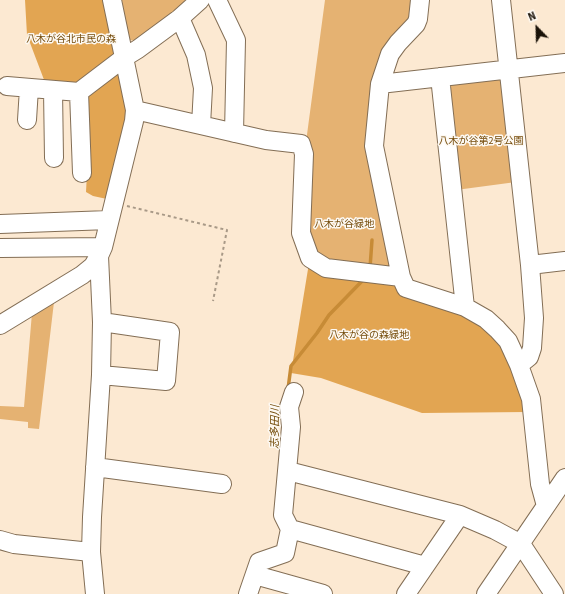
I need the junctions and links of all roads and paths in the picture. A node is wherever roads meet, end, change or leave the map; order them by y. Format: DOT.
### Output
graph roads {
  1 [pos="112,0"];
  2 [pos="200,0"];
  3 [pos="217,0"];
  4 [pos="420,0"];
  5 [pos="500,0"];
  6 [pos="180,18"];
  7 [pos="125,57"];
  8 [pos="565,63"];
  9 [pos="508,69"];
  10 [pos="440,77"];
  11 [pos="380,84"];
  12 [pos="7,86"];
  13 [pos="29,88"];
  14 [pos="53,90"];
  15 [pos="79,92"];
  16 [pos="134,110"];
  17 [pos="27,120"];
  18 [pos="201,125"];
  19 [pos="234,133"];
  20 [pos="54,158"];
  21 [pos="82,173"];
  22 [pos="111,211"];
  23 [pos="0,224"];
  24 [pos="0,248"];
  25 [pos="101,252"];
  26 [pos="565,261"];
  27 [pos="530,265"];
  28 [pos="402,277"];
  29 [pos="214,301"];
  30 [pos="465,307"];
  31 [pos="102,322"];
  32 [pos="0,325"];
  33 [pos="519,365"];
  34 [pos="101,375"];
  35 [pos="294,392"];
  36 [pos="95,467"];
  37 [pos="288,471"];
  38 [pos="565,478"];
  39 [pos="222,484"];
  40 [pos="546,506"];
  41 [pos="460,515"];
  42 [pos="290,529"];
  43 [pos="0,540"];
  44 [pos="521,544"];
  45 [pos="92,552"];
  46 [pos="425,566"];
  47 [pos="256,575"];
  48 [pos="95,594"];
  49 [pos="248,594"];
  50 [pos="323,594"];
  51 [pos="406,594"];
  52 [pos="486,594"];
  53 [pos="554,594"];
  1 -- 7 [label="street"];
  2 -- 6 [label="street"];
  3 -- 19 [label="street"];
  4 -- 11 [label="street"];
  5 -- 9 [label="street"];
  6 -- 7 [label="street"];
  6 -- 18 [label="street"];
  7 -- 15 [label="street"];
  7 -- 16 [label="street"];
  8 -- 9 [label="street"];
  9 -- 10 [label="street"];
  9 -- 27 [label="street"];
  10 -- 11 [label="street"];
  10 -- 30 [label="street"];
  11 -- 28 [label="street"];
  12 -- 13 [label="street"];
  13 -- 14 [label="street"];
  13 -- 17 [label="street"];
  14 -- 15 [label="street"];
  14 -- 20 [label="street"];
  15 -- 21 [label="street"];
  16 -- 18 [label="street"];
  16 -- 22 [label="street"];
  18 -- 19 [label="street"];
  19 -- 28 [label="street"];
  22 -- 23 [label="street"];
  22 -- 25 [label="street"];
  22 -- 29 [label="path"];
  24 -- 25 [label="street"];
  25 -- 31 [label="street"];
  25 -- 32 [label="street"];
  26 -- 27 [label="street"];
  27 -- 33 [label="street"];
  28 -- 30 [label="street"];
  30 -- 33 [label="street"];
  31 -- 34 [label="street"];
  31 -- 34 [label="street"];
  33 -- 40 [label="street"];
  34 -- 36 [label="street"];
  35 -- 37 [label="street"];
  36 -- 39 [label="street"];
  36 -- 45 [label="street"];
  37 -- 41 [label="street"];
  37 -- 42 [label="street"];
  38 -- 40 [label="street"];
  40 -- 44 [label="street"];
  41 -- 44 [label="street"];
  41 -- 46 [label="street"];
  42 -- 46 [label="street"];
  42 -- 47 [label="street"];
  43 -- 45 [label="street"];
  44 -- 52 [label="street"];
  44 -- 53 [label="street"];
  45 -- 48 [label="street"];
  46 -- 51 [label="street"];
  47 -- 49 [label="street"];
  47 -- 50 [label="street"];
}
